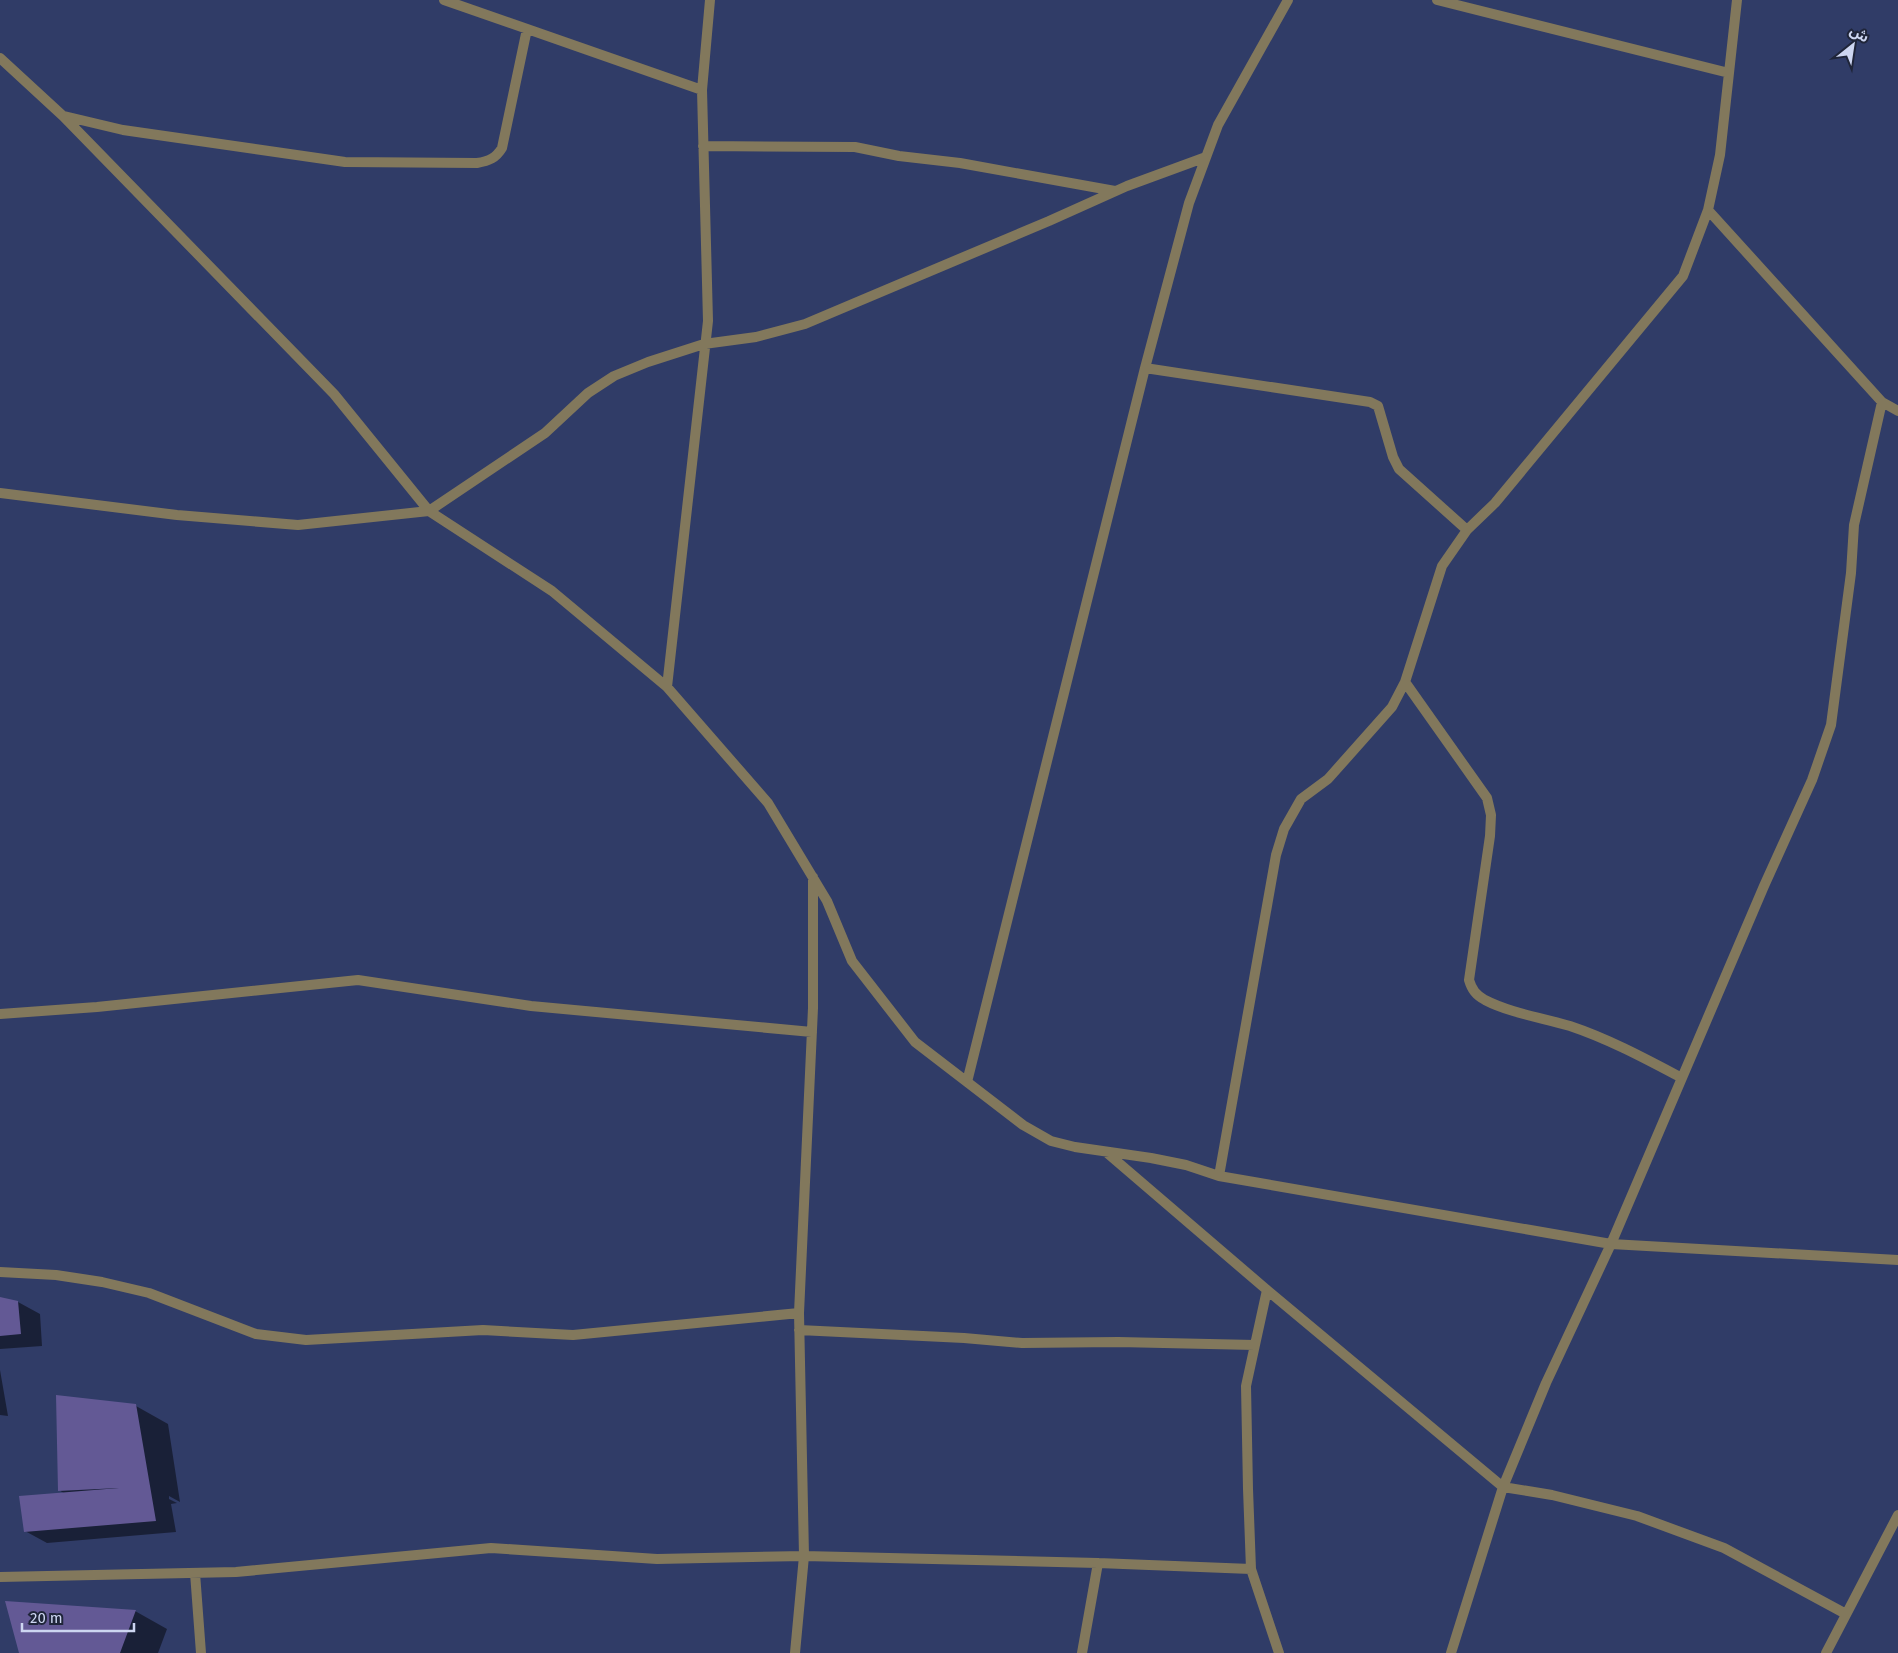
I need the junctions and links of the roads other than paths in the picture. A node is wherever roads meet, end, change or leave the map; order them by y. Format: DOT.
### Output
graph roads {
  1 [pos="444,0"];
  2 [pos="710,0"];
  3 [pos="1288,0"];
  4 [pos="1437,0"];
  5 [pos="1736,0"];
  6 [pos="527,29"];
  7 [pos="0,58"];
  8 [pos="1729,73"];
  9 [pos="702,90"];
  10 [pos="63,116"];
  11 [pos="703,146"];
  12 [pos="1206,156"];
  13 [pos="1115,191"];
  14 [pos="1708,210"];
  15 [pos="704,344"];
  16 [pos="1145,368"];
  17 [pos="1882,402"];
  18 [pos="1898,411"];
  19 [pos="0,494"];
  20 [pos="429,510"];
  21 [pos="1467,530"];
  22 [pos="1406,682"];
  23 [pos="667,687"];
  24 [pos="813,877"];
  25 [pos="0,1014"];
  26 [pos="812,1032"];
  27 [pos="1682,1078"];
  28 [pos="967,1082"];
  29 [pos="1105,1151"];
  30 [pos="1219,1176"];
  31 [pos="1611,1244"];
  32 [pos="1898,1260"];
  33 [pos="0,1272"];
  34 [pos="1267,1290"];
  35 [pos="799,1313"];
  36 [pos="799,1330"];
  37 [pos="1255,1345"];
  38 [pos="1503,1487"];
  39 [pos="1898,1515"];
  40 [pos="804,1556"];
  41 [pos="1098,1563"];
  42 [pos="1251,1569"];
  43 [pos="195,1573"];
  44 [pos="0,1577"];
  45 [pos="1846,1614"];
  46 [pos="201,1653"];
  47 [pos="795,1653"];
  48 [pos="1082,1653"];
  49 [pos="1279,1653"];
  50 [pos="1451,1653"];
  51 [pos="1826,1653"];
  1 -- 6 [label="street"];
  2 -- 9 [label="street"];
  3 -- 12 [label="street"];
  4 -- 8 [label="street"];
  5 -- 8 [label="street"];
  6 -- 9 [label="street"];
  6 -- 10 [label="street"];
  7 -- 10 [label="street"];
  8 -- 14 [label="street"];
  9 -- 11 [label="street"];
  10 -- 20 [label="street"];
  11 -- 13 [label="street"];
  11 -- 15 [label="street"];
  12 -- 13 [label="street"];
  12 -- 16 [label="street"];
  13 -- 15 [label="street"];
  14 -- 17 [label="street"];
  14 -- 21 [label="street"];
  15 -- 20 [label="street"];
  15 -- 23 [label="street"];
  16 -- 21 [label="street"];
  16 -- 28 [label="street"];
  17 -- 18 [label="street"];
  17 -- 27 [label="street"];
  19 -- 20 [label="street"];
  20 -- 23 [label="street"];
  21 -- 22 [label="street"];
  22 -- 27 [label="street"];
  22 -- 30 [label="street"];
  23 -- 24 [label="street"];
  24 -- 26 [label="street"];
  24 -- 28 [label="street"];
  25 -- 26 [label="street"];
  26 -- 35 [label="street"];
  27 -- 31 [label="street"];
  28 -- 29 [label="street"];
  29 -- 30 [label="street"];
  29 -- 34 [label="street"];
  30 -- 31 [label="street"];
  31 -- 32 [label="street"];
  31 -- 38 [label="street"];
  33 -- 35 [label="street"];
  34 -- 37 [label="street"];
  34 -- 38 [label="street"];
  35 -- 36 [label="street"];
  36 -- 37 [label="street"];
  36 -- 40 [label="street"];
  37 -- 42 [label="street"];
  38 -- 45 [label="street"];
  38 -- 50 [label="street"];
  39 -- 45 [label="street"];
  40 -- 41 [label="street"];
  40 -- 43 [label="street"];
  40 -- 47 [label="street"];
  41 -- 42 [label="street"];
  41 -- 48 [label="street"];
  42 -- 49 [label="street"];
  43 -- 44 [label="street"];
  43 -- 46 [label="street"];
  45 -- 51 [label="street"];
}
